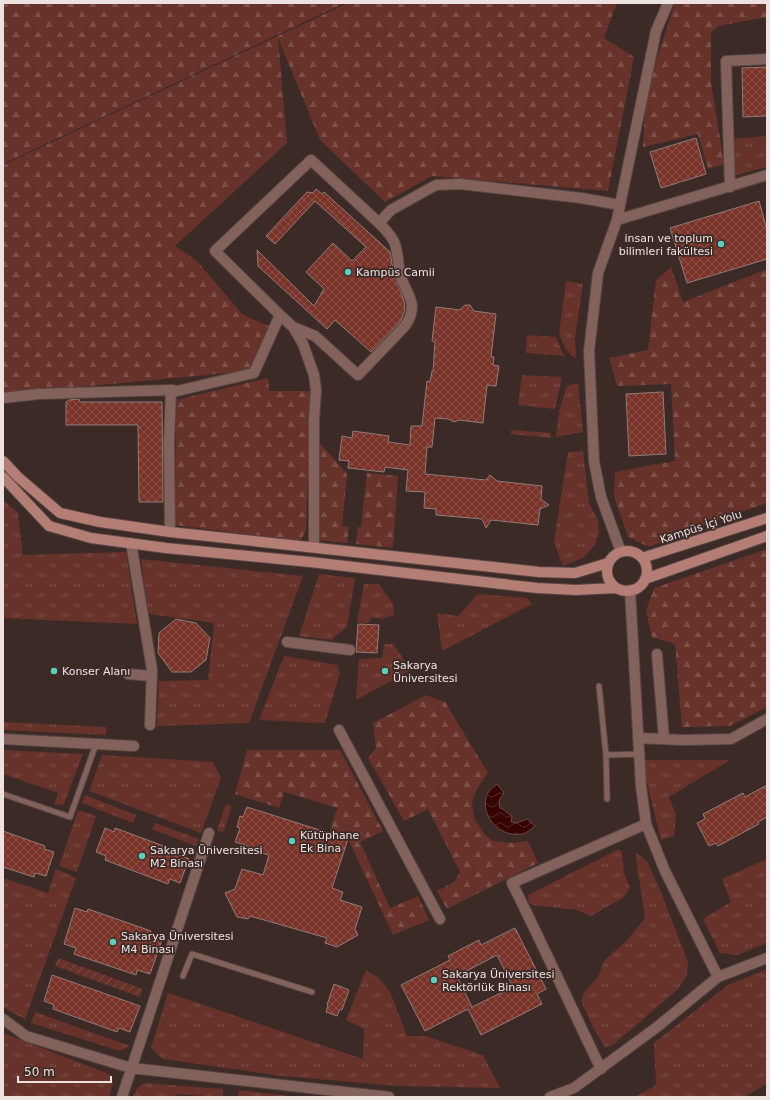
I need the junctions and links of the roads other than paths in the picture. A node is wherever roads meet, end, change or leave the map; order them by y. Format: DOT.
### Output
graph roads {
  1 [pos="668,3"];
  2 [pos="767,58"];
  3 [pos="767,175"];
  4 [pos="730,186"];
  5 [pos="620,205"];
  6 [pos="617,220"];
  7 [pos="379,223"];
  8 [pos="280,315"];
  9 [pos="293,327"];
  10 [pos="171,390"];
  11 [pos="3,398"];
  12 [pos="3,461"];
  13 [pos="18,477"];
  14 [pos="4,480"];
  15 [pos="767,518"];
  16 [pos="170,532"];
  17 [pos="767,536"];
  18 [pos="131,543"];
  19 [pos="314,547"];
  20 [pos="621,552"];
  21 [pos="642,558"];
  22 [pos="608,564"];
  23 [pos="645,579"];
  24 [pos="616,588"];
  25 [pos="630,590"];
  26 [pos="287,642"];
  27 [pos="350,650"];
  28 [pos="656,654"];
  29 [pos="128,674"];
  30 [pos="152,676"];
  31 [pos="599,686"];
  32 [pos="767,719"];
  33 [pos="150,725"];
  34 [pos="339,730"];
  35 [pos="638,738"];
  36 [pos="3,739"];
  37 [pos="664,739"];
  38 [pos="96,744"];
  39 [pos="134,746"];
  40 [pos="639,754"];
  41 [pos="606,755"];
  42 [pos="3,794"];
  43 [pos="607,799"];
  44 [pos="646,824"];
  45 [pos="209,832"];
  46 [pos="440,919"];
  47 [pos="767,958"];
  48 [pos="183,976"];
  49 [pos="718,977"];
  50 [pos="312,992"];
  51 [pos="3,1019"];
  52 [pos="131,1068"];
  53 [pos="601,1069"];
  54 [pos="122,1097"];
  55 [pos="389,1097"];
  56 [pos="550,1097"];
  1 -- 5 [label="street"];
  2 -- 4 [label="street"];
  3 -- 4 [label="street"];
  4 -- 6 [label="street"];
  5 -- 6 [label="street"];
  5 -- 7 [label="street"];
  6 -- 20 [label="street"];
  7 -- 8 [label="street"];
  7 -- 9 [label="street"];
  8 -- 9 [label="street"];
  8 -- 10 [label="street"];
  9 -- 19 [label="street"];
  10 -- 11 [label="street"];
  10 -- 16 [label="street"];
  12 -- 13 [label="street"];
  13 -- 14 [label="street"];
  13 -- 16 [label="street"];
  14 -- 18 [label="street"];
  15 -- 21 [label="street, Kampüs İçi Yolu"];
  16 -- 19 [label="street"];
  17 -- 23 [label="street"];
  18 -- 24 [label="street"];
  18 -- 30 [label="street"];
  19 -- 22 [label="street"];
  20 -- 21 [label="street"];
  20 -- 22 [label="street"];
  21 -- 23 [label="street"];
  22 -- 24 [label="street"];
  23 -- 25 [label="street"];
  24 -- 25 [label="street"];
  25 -- 35 [label="street"];
  26 -- 27 [label="street"];
  28 -- 37 [label="street"];
  29 -- 30 [label="street"];
  30 -- 33 [label="street"];
  31 -- 41 [label="lane"];
  32 -- 37 [label="street"];
  34 -- 46 [label="street"];
  35 -- 37 [label="street"];
  35 -- 40 [label="street"];
  36 -- 38 [label="street"];
  38 -- 39 [label="street"];
  38 -- 42 [label="lane"];
  40 -- 41 [label="lane"];
  40 -- 44 [label="street"];
  41 -- 43 [label="lane"];
  44 -- 49 [label="street"];
  44 -- 53 [label="street"];
  45 -- 52 [label="street"];
  47 -- 49 [label="street"];
  48 -- 50 [label="lane"];
  49 -- 53 [label="street"];
  51 -- 52 [label="street"];
  52 -- 54 [label="street"];
  52 -- 55 [label="street"];
  53 -- 56 [label="street"];
}
